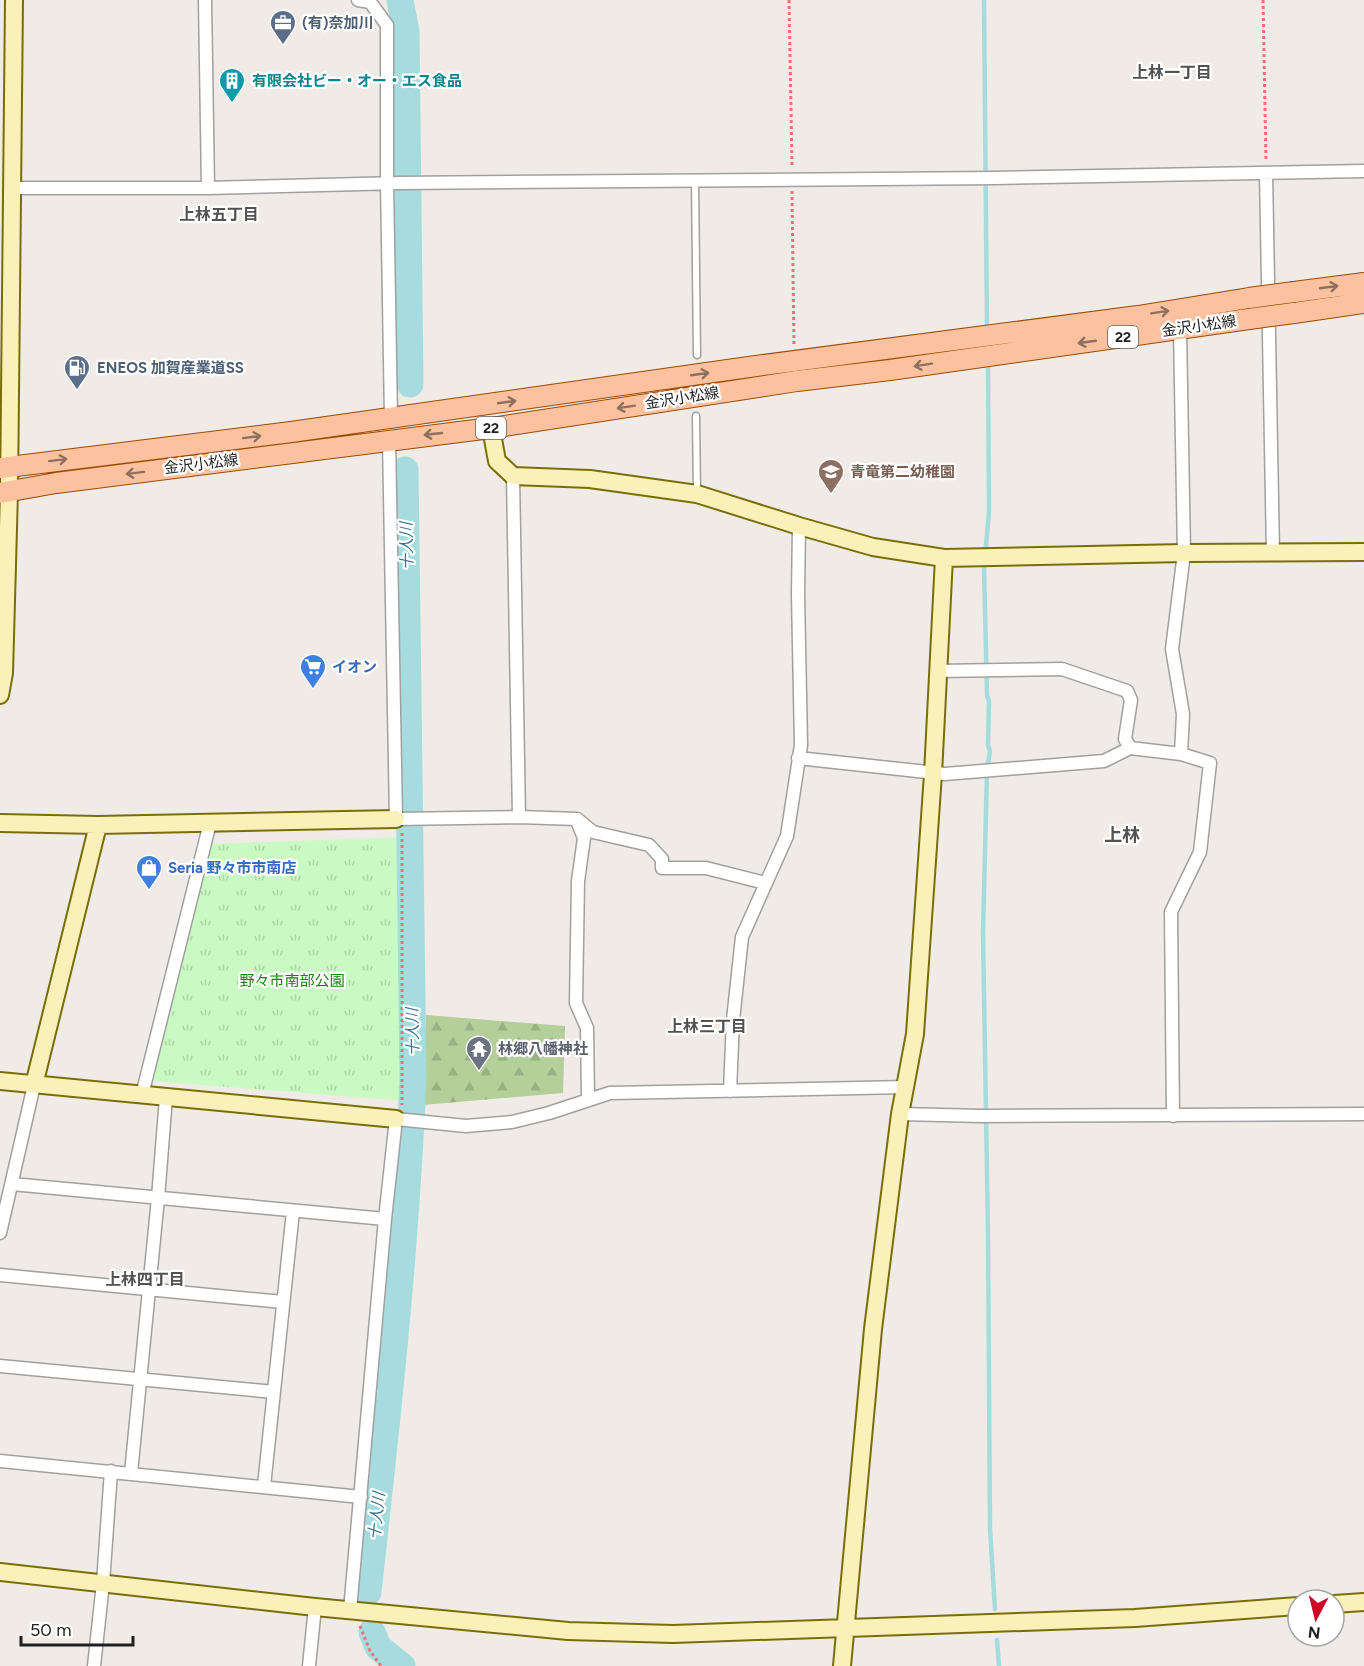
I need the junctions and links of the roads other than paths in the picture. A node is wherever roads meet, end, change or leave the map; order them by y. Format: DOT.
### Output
graph roads {
  1 [pos="14,0"];
  2 [pos="205,0"];
  3 [pos="358,0"];
  4 [pos="1364,171"];
  5 [pos="1266,173"];
  6 [pos="695,180"];
  7 [pos="393,183"];
  8 [pos="12,188"];
  9 [pos="208,188"];
  10 [pos="1364,283"];
  11 [pos="1364,303"];
  12 [pos="1180,329"];
  13 [pos="989,345"];
  14 [pos="697,355"];
  15 [pos="696,416"];
  16 [pos="391,418"];
  17 [pos="491,428"];
  18 [pos="389,439"];
  19 [pos="4,468"];
  20 [pos="513,477"];
  21 [pos="4,492"];
  22 [pos="697,494"];
  23 [pos="799,526"];
  24 [pos="1364,552"];
  25 [pos="1184,553"];
  26 [pos="1273,553"];
  27 [pos="944,558"];
  28 [pos="937,671"];
  29 [pos="0,695"];
  30 [pos="1130,747"];
  31 [pos="1181,754"];
  32 [pos="798,758"];
  33 [pos="933,774"];
  34 [pos="519,817"];
  35 [pos="401,819"];
  36 [pos="577,819"];
  37 [pos="0,822"];
  38 [pos="210,822"];
  39 [pos="98,825"];
  40 [pos="765,883"];
  41 [pos="0,1082"];
  42 [pos="34,1085"];
  43 [pos="906,1087"];
  44 [pos="730,1091"];
  45 [pos="142,1095"];
  46 [pos="166,1097"];
  47 [pos="588,1099"];
  48 [pos="900,1113"];
  49 [pos="1364,1114"];
  50 [pos="1173,1116"];
  51 [pos="402,1120"];
  52 [pos="12,1184"];
  53 [pos="158,1198"];
  54 [pos="292,1210"];
  55 [pos="385,1219"];
  56 [pos="0,1233"];
  57 [pos="0,1275"];
  58 [pos="149,1289"];
  59 [pos="283,1302"];
  60 [pos="0,1366"];
  61 [pos="140,1379"];
  62 [pos="274,1392"];
  63 [pos="0,1461"];
  64 [pos="111,1471"];
  65 [pos="131,1473"];
  66 [pos="264,1486"];
  67 [pos="361,1497"];
  68 [pos="0,1572"];
  69 [pos="103,1583"];
  70 [pos="1364,1602"];
  71 [pos="1346,1603"];
  72 [pos="315,1607"];
  73 [pos="1286,1607"];
  74 [pos="350,1610"];
  75 [pos="845,1628"];
  76 [pos="94,1666"];
  77 [pos="309,1666"];
  78 [pos="842,1666"];
  1 -- 8 [label="street"];
  2 -- 9 [label="street"];
  3 -- 7 [label="street"];
  4 -- 5 [label="street"];
  5 -- 6 [label="street"];
  5 -- 26 [label="street"];
  6 -- 7 [label="street"];
  6 -- 14 [label="lane"];
  7 -- 9 [label="street"];
  7 -- 16 [label="street"];
  8 -- 9 [label="street"];
  8 -- 19 [label="street"];
  13 -- 10 [label="main road, 金沢小松線 / 22, one-way, bridge"];
  11 -- 12 [label="main road, 金沢小松線 / 22, bridge"];
  12 -- 13 [label="main road, 金沢小松線 / 22, one-way"];
  12 -- 25 [label="street"];
  16 -- 13 [label="main road, 金沢小松線 / 22, one-way"];
  13 -- 17 [label="main road, 金沢小松線 / 22, one-way"];
  15 -- 22 [label="lane"];
  19 -- 16 [label="main road, 金沢小松線 / 22, one-way"];
  17 -- 18 [label="main road, 金沢小松線 / 22, one-way"];
  17 -- 20 [label="street"];
  18 -- 21 [label="main road, 金沢小松線 / 22, one-way"];
  18 -- 35 [label="street"];
  19 -- 21 [label="street"];
  20 -- 22 [label="street"];
  20 -- 34 [label="street"];
  21 -- 29 [label="street"];
  22 -- 23 [label="street"];
  23 -- 27 [label="street"];
  23 -- 32 [label="street"];
  24 -- 26 [label="street"];
  25 -- 26 [label="street"];
  25 -- 27 [label="street"];
  25 -- 31 [label="street"];
  27 -- 28 [label="street"];
  28 -- 30 [label="street"];
  28 -- 33 [label="street"];
  30 -- 31 [label="street"];
  30 -- 33 [label="street"];
  31 -- 50 [label="street"];
  32 -- 33 [label="street"];
  32 -- 40 [label="street"];
  33 -- 43 [label="street"];
  34 -- 35 [label="street"];
  34 -- 36 [label="street"];
  35 -- 38 [label="street"];
  36 -- 40 [label="street"];
  36 -- 47 [label="street"];
  37 -- 39 [label="street"];
  38 -- 39 [label="street"];
  38 -- 45 [label="street"];
  39 -- 42 [label="street"];
  40 -- 44 [label="street"];
  41 -- 42 [label="street"];
  42 -- 45 [label="street"];
  42 -- 52 [label="street"];
  43 -- 44 [label="street"];
  43 -- 48 [label="street"];
  44 -- 47 [label="street"];
  45 -- 46 [label="street"];
  46 -- 51 [label="street"];
  46 -- 53 [label="street"];
  47 -- 51 [label="street"];
  48 -- 50 [label="street"];
  48 -- 75 [label="street"];
  49 -- 50 [label="street"];
  51 -- 55 [label="street"];
  52 -- 53 [label="street"];
  52 -- 56 [label="street"];
  53 -- 54 [label="street"];
  53 -- 58 [label="street"];
  54 -- 55 [label="street"];
  54 -- 59 [label="street"];
  55 -- 67 [label="street"];
  57 -- 58 [label="street"];
  58 -- 59 [label="street"];
  58 -- 61 [label="street"];
  59 -- 62 [label="street"];
  60 -- 61 [label="street"];
  61 -- 62 [label="street"];
  61 -- 65 [label="street"];
  62 -- 66 [label="street"];
  63 -- 64 [label="street"];
  64 -- 65 [label="street"];
  64 -- 69 [label="street"];
  65 -- 66 [label="street"];
  66 -- 67 [label="street"];
  67 -- 74 [label="street"];
  68 -- 69 [label="street"];
  69 -- 72 [label="street"];
  69 -- 76 [label="street"];
  70 -- 71 [label="street"];
  72 -- 74 [label="street"];
  72 -- 77 [label="street"];
  73 -- 75 [label="street"];
  74 -- 75 [label="street"];
  75 -- 78 [label="street"];
}
